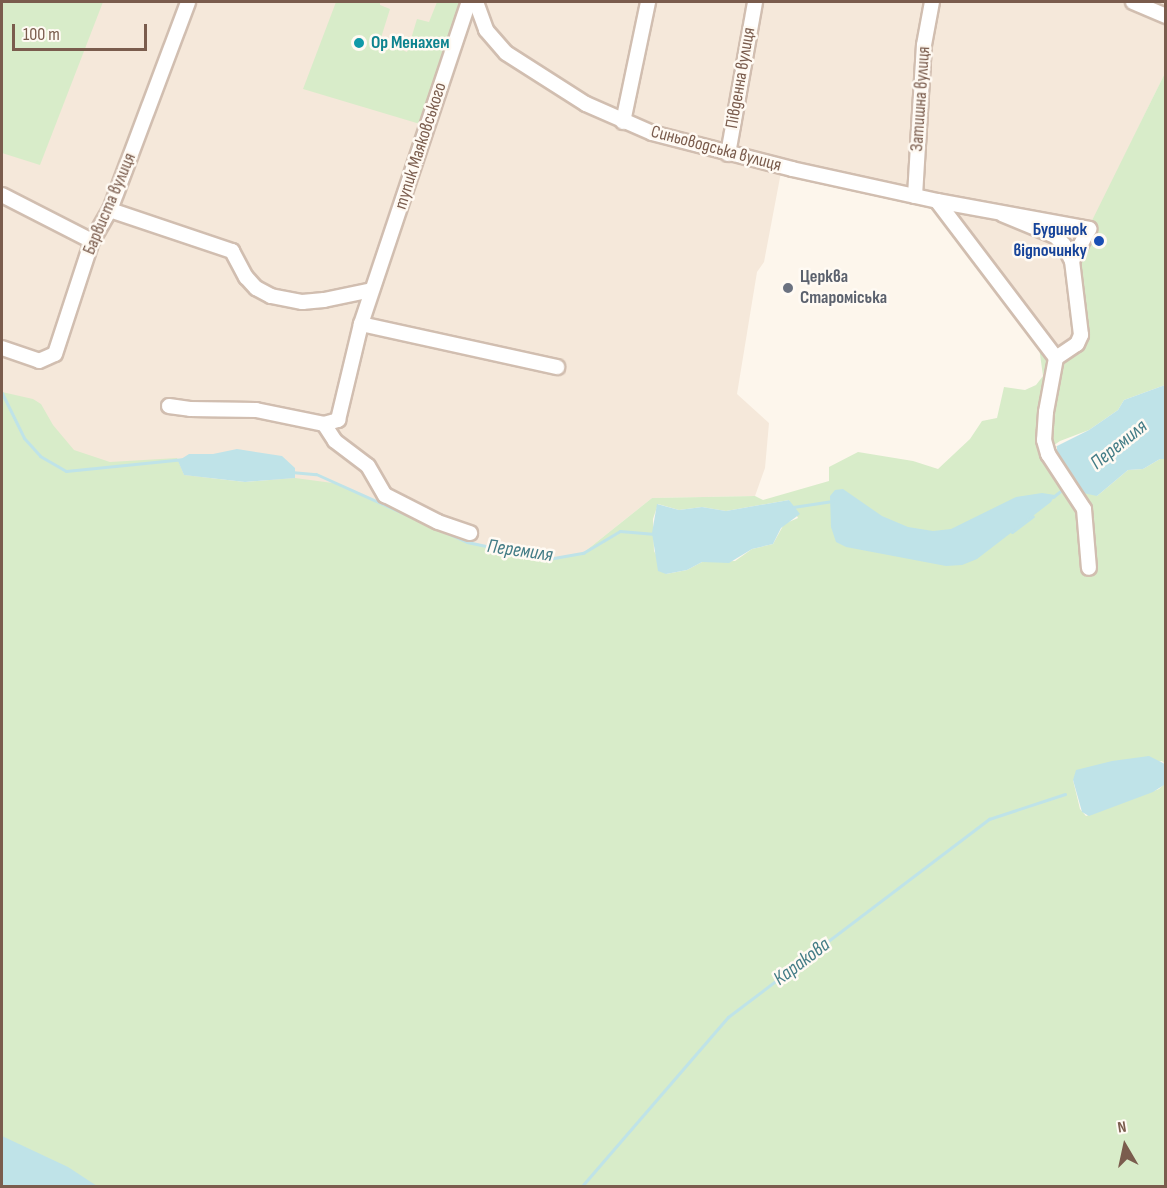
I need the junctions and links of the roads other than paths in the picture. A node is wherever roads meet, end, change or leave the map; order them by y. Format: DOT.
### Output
graph roads {
  1 [pos="188,2"];
  2 [pos="469,2"];
  3 [pos="476,2"];
  4 [pos="648,2"];
  5 [pos="755,2"];
  6 [pos="932,2"];
  7 [pos="1133,2"];
  8 [pos="1166,16"];
  9 [pos="623,122"];
  10 [pos="728,154"];
  11 [pos="2,195"];
  12 [pos="915,196"];
  13 [pos="937,201"];
  14 [pos="110,210"];
  15 [pos="1002,214"];
  16 [pos="92,241"];
  17 [pos="1072,261"];
  18 [pos="372,290"];
  19 [pos="361,324"];
  20 [pos="2,348"];
  21 [pos="1056,358"];
  22 [pos="557,367"];
  23 [pos="170,406"];
  24 [pos="324,424"];
  25 [pos="470,533"];
  26 [pos="1089,568"];
  1 -- 14 [label="street, Барвиста вулиця"];
  2 -- 18 [label="street, тупик Маяковського"];
  3 -- 9 [label="street, Синьоводська вулиця"];
  4 -- 9 [label="street"];
  5 -- 10 [label="street, Південна вулиця"];
  6 -- 12 [label="street, Затишна вулиця"];
  7 -- 8 [label="street"];
  9 -- 10 [label="street, Синьоводська вулиця"];
  10 -- 12 [label="street, Синьоводська вулиця"];
  11 -- 16 [label="street"];
  12 -- 13 [label="street, Синьоводська вулиця"];
  13 -- 15 [label="street, Синьоводська вулиця"];
  13 -- 21 [label="street"];
  14 -- 16 [label="street, Барвиста вулиця"];
  14 -- 18 [label="street"];
  15 -- 17 [label="street, Синьоводська вулиця"];
  15 -- 17 [label="street, Синьоводська вулиця"];
  16 -- 20 [label="street, Барвиста вулиця"];
  17 -- 21 [label="street"];
  18 -- 19 [label="street, тупик Маяковського"];
  19 -- 22 [label="street"];
  19 -- 24 [label="street, тупик Маяковського"];
  21 -- 26 [label="street"];
  23 -- 24 [label="street"];
  24 -- 25 [label="street"];
}
